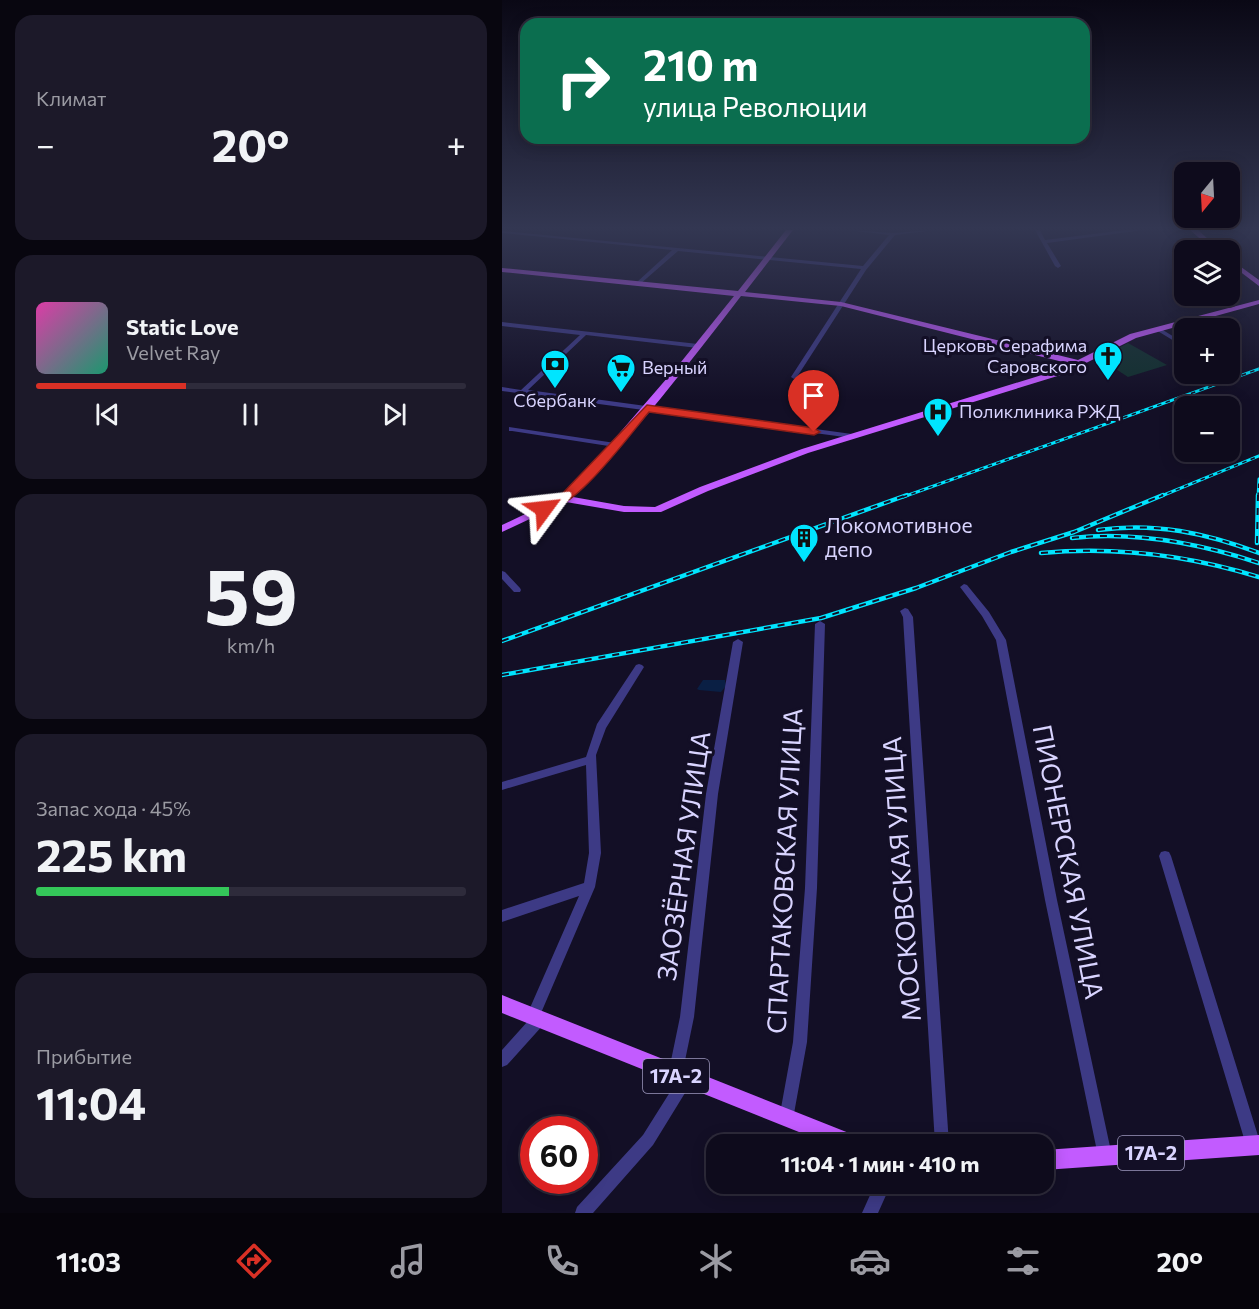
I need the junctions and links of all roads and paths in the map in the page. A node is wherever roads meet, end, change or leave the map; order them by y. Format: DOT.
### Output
graph roads {
  1 [pos="675,287"];
  2 [pos="745,287"];
  3 [pos="853,287"];
  4 [pos="740,293"];
  5 [pos="1258,302"];
  6 [pos="841,304"];
  7 [pos="502,324"];
  8 [pos="1158,329"];
  9 [pos="584,334"];
  10 [pos="1174,339"];
  11 [pos="698,346"];
  12 [pos="1078,363"];
  13 [pos="794,377"];
  14 [pos="502,389"];
  15 [pos="522,392"];
  16 [pos="647,408"];
  17 [pos="512,429"];
  18 [pos="852,436"];
  19 [pos="615,445"];
  20 [pos="565,499"];
  21 [pos="502,529"];
  22 [pos="502,574"];
  23 [pos="964,587"];
  24 [pos="517,590"];
  25 [pos="905,611"];
  26 [pos="820,624"];
  27 [pos="738,642"];
  28 [pos="639,667"];
  29 [pos="592,759"];
  30 [pos="502,786"];
  31 [pos="1165,856"];
  32 [pos="589,887"];
  33 [pos="502,916"];
  34 [pos="502,1004"];
  35 [pos="536,1018"];
  36 [pos="502,1060"];
  37 [pos="681,1077"];
  38 [pos="786,1119"];
  39 [pos="826,1134"];
  40 [pos="941,1134"];
  41 [pos="1256,1145"];
  42 [pos="1105,1156"];
  43 [pos="1054,1159"];
  44 [pos="879,1194"];
  45 [pos="583,1213"];
  46 [pos="870,1213"];
  1 -- 4 [label="main road"];
  2 -- 4 [label="main road"];
  3 -- 6 [label="street"];
  4 -- 6 [label="main road"];
  4 -- 11 [label="main road"];
  5 -- 8 [label="main road"];
  6 -- 12 [label="main road"];
  6 -- 13 [label="street"];
  7 -- 9 [label="street"];
  8 -- 10 [label="street"];
  8 -- 12 [label="main road"];
  9 -- 11 [label="street"];
  9 -- 15 [label="street"];
  11 -- 16 [label="main road"];
  12 -- 18 [label="main road"];
  14 -- 15 [label="street"];
  15 -- 16 [label="street"];
  16 -- 18 [label="street"];
  16 -- 19 [label="main road"];
  17 -- 19 [label="street"];
  18 -- 20 [label="main road"];
  19 -- 20 [label="main road"];
  20 -- 21 [label="main road"];
  22 -- 24 [label="street"];
  23 -- 42 [label="street, ПИОНЕРСКАЯ УЛИЦА"];
  25 -- 40 [label="street, МОСКОВСКАЯ УЛИЦА"];
  26 -- 38 [label="street, СПАРТАКОВСКАЯ УЛИЦА"];
  27 -- 37 [label="street, ЗАОЗЁРНАЯ УЛИЦА"];
  28 -- 29 [label="street"];
  29 -- 30 [label="street"];
  29 -- 32 [label="street"];
  31 -- 41 [label="street"];
  32 -- 33 [label="street"];
  32 -- 35 [label="street"];
  34 -- 35 [label="main road, 17А-2"];
  35 -- 36 [label="street"];
  35 -- 37 [label="main road, 17А-2"];
  37 -- 38 [label="main road, 17А-2"];
  37 -- 45 [label="street, ЗАОЗЁРНАЯ УЛИЦА"];
  38 -- 39 [label="main road, 17А-2"];
  41 -- 42 [label="main road, 17А-2"];
  42 -- 43 [label="main road, 17А-2"];
  44 -- 46 [label="street"];
}
